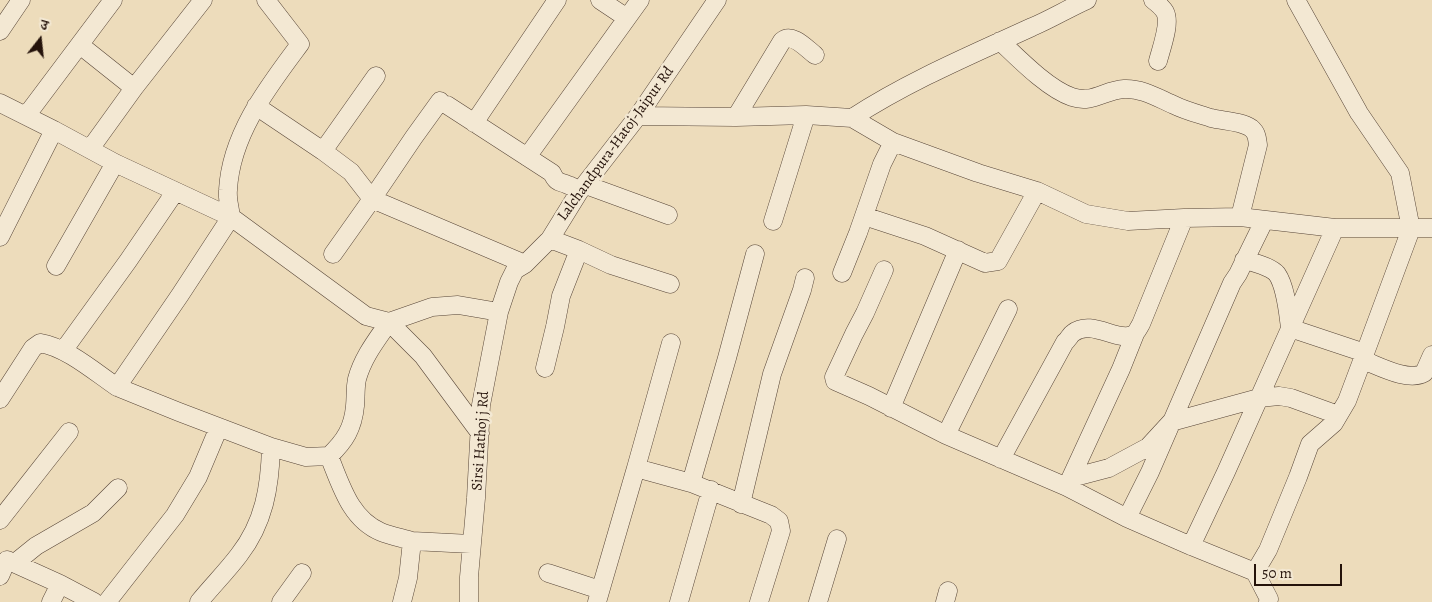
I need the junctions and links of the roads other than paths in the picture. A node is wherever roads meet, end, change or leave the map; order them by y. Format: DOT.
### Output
graph roads {
  1 [pos="21,0"];
  2 [pos="114,0"];
  3 [pos="203,0"];
  4 [pos="266,0"];
  5 [pos="557,0"];
  6 [pos="600,0"];
  7 [pos="640,0"];
  8 [pos="717,0"];
  9 [pos="1087,0"];
  10 [pos="1153,0"];
  11 [pos="1296,0"];
  12 [pos="628,18"];
  13 [pos="0,31"];
  14 [pos="1000,41"];
  15 [pos="80,45"];
  16 [pos="815,55"];
  17 [pos="1158,61"];
  18 [pos="376,76"];
  19 [pos="134,88"];
  20 [pos="0,104"];
  21 [pos="256,106"];
  22 [pos="806,115"];
  23 [pos="26,116"];
  24 [pos="638,116"];
  25 [pos="736,117"];
  26 [pos="852,118"];
  27 [pos="474,123"];
  28 [pos="54,130"];
  29 [pos="892,142"];
  30 [pos="90,149"];
  31 [pos="323,151"];
  32 [pos="527,157"];
  33 [pos="114,163"];
  34 [pos="577,187"];
  35 [pos="1037,191"];
  36 [pos="175,192"];
  37 [pos="372,199"];
  38 [pos="668,215"];
  39 [pos="864,216"];
  40 [pos="231,217"];
  41 [pos="1240,217"];
  42 [pos="1184,218"];
  43 [pos="773,221"];
  44 [pos="1264,221"];
  45 [pos="1335,228"];
  46 [pos="1432,228"];
  47 [pos="1411,229"];
  48 [pos="0,237"];
  49 [pos="550,239"];
  50 [pos="579,250"];
  51 [pos="958,250"];
  52 [pos="333,254"];
  53 [pos="755,254"];
  54 [pos="1244,260"];
  55 [pos="525,264"];
  56 [pos="56,266"];
  57 [pos="884,270"];
  58 [pos="842,273"];
  59 [pos="805,278"];
  60 [pos="508,282"];
  61 [pos="670,284"];
  62 [pos="1008,309"];
  63 [pos="499,312"];
  64 [pos="389,322"];
  65 [pos="1290,328"];
  66 [pos="1135,334"];
  67 [pos="671,343"];
  68 [pos="63,351"];
  69 [pos="1364,356"];
  70 [pos="1431,362"];
  71 [pos="544,368"];
  72 [pos="117,387"];
  73 [pos="1259,398"];
  74 [pos="0,400"];
  75 [pos="892,408"];
  76 [pos="1338,415"];
  77 [pos="1171,422"];
  78 [pos="219,428"];
  79 [pos="69,432"];
  80 [pos="480,433"];
  81 [pos="946,435"];
  82 [pos="271,447"];
  83 [pos="329,456"];
  84 [pos="1001,459"];
  85 [pos="636,468"];
  86 [pos="1069,482"];
  87 [pos="691,483"];
  88 [pos="118,488"];
  89 [pos="710,490"];
  90 [pos="741,504"];
  91 [pos="1127,518"];
  92 [pos="0,520"];
  93 [pos="837,539"];
  94 [pos="412,541"];
  95 [pos="471,544"];
  96 [pos="1191,546"];
  97 [pos="5,564"];
  98 [pos="1255,572"];
  99 [pos="302,573"];
  100 [pos="548,574"];
  101 [pos="60,584"];
  102 [pos="598,596"];
  103 [pos="52,602"];
  104 [pos="94,602"];
  105 [pos="107,602"];
  106 [pos="199,602"];
  107 [pos="281,602"];
  108 [pos="402,602"];
  109 [pos="469,602"];
  110 [pos="679,602"];
  111 [pos="759,602"];
  112 [pos="818,602"];
  113 [pos="1268,602"];
  1 -- 13 [label="street"];
  2 -- 15 [label="street"];
  3 -- 19 [label="street"];
  4 -- 21 [label="street"];
  5 -- 27 [label="street"];
  6 -- 12 [label="street"];
  7 -- 12 [label="street"];
  8 -- 24 [label="street, Lalchandpura-Hatoj-Jaipur Rd"];
  9 -- 14 [label="street"];
  10 -- 17 [label="street"];
  11 -- 47 [label="street"];
  12 -- 32 [label="street"];
  14 -- 26 [label="street"];
  14 -- 41 [label="street"];
  15 -- 19 [label="street"];
  15 -- 23 [label="street"];
  16 -- 25 [label="street"];
  18 -- 31 [label="street"];
  19 -- 30 [label="street"];
  20 -- 23 [label="street"];
  21 -- 31 [label="street"];
  21 -- 40 [label="street"];
  22 -- 25 [label="street"];
  22 -- 26 [label="street"];
  22 -- 43 [label="street"];
  23 -- 28 [label="street"];
  24 -- 25 [label="street"];
  24 -- 34 [label="street, Lalchandpura-Hatoj-Jaipur Rd"];
  26 -- 29 [label="street"];
  27 -- 32 [label="street"];
  27 -- 37 [label="street"];
  28 -- 30 [label="street"];
  28 -- 48 [label="street"];
  29 -- 35 [label="street"];
  29 -- 39 [label="street"];
  30 -- 33 [label="street"];
  31 -- 37 [label="street"];
  32 -- 34 [label="street"];
  33 -- 36 [label="street"];
  33 -- 56 [label="street"];
  34 -- 38 [label="street"];
  34 -- 49 [label="street, Lalchandpura-Hatoj-Jaipur Rd"];
  35 -- 42 [label="street"];
  35 -- 51 [label="street"];
  36 -- 40 [label="street"];
  36 -- 68 [label="street"];
  37 -- 52 [label="street"];
  37 -- 55 [label="street"];
  39 -- 51 [label="street"];
  39 -- 58 [label="street"];
  40 -- 64 [label="street"];
  40 -- 72 [label="street"];
  41 -- 42 [label="street"];
  41 -- 44 [label="street"];
  42 -- 66 [label="street"];
  44 -- 45 [label="street"];
  44 -- 54 [label="street"];
  45 -- 47 [label="street"];
  45 -- 65 [label="street"];
  46 -- 47 [label="street"];
  47 -- 69 [label="street"];
  49 -- 50 [label="street"];
  49 -- 55 [label="street, Lalchandpura-Hatoj-Jaipur Rd"];
  50 -- 61 [label="street"];
  50 -- 71 [label="street"];
  51 -- 75 [label="street"];
  53 -- 87 [label="street"];
  54 -- 65 [label="street"];
  54 -- 77 [label="street"];
  55 -- 60 [label="street, Lalchandpura-Hatoj-Jaipur Rd"];
  57 -- 75 [label="street"];
  59 -- 90 [label="street"];
  60 -- 63 [label="street, Sirsi Hathoj j Rd"];
  62 -- 81 [label="street"];
  63 -- 64 [label="street"];
  63 -- 80 [label="street, Sirsi Hathoj j Rd"];
  64 -- 80 [label="street"];
  64 -- 83 [label="street"];
  65 -- 69 [label="street"];
  65 -- 73 [label="street"];
  66 -- 84 [label="street"];
  66 -- 86 [label="street"];
  67 -- 85 [label="street"];
  68 -- 72 [label="street"];
  68 -- 74 [label="street"];
  69 -- 70 [label="street"];
  69 -- 76 [label="street"];
  72 -- 78 [label="street"];
  73 -- 76 [label="street"];
  73 -- 77 [label="street"];
  73 -- 96 [label="street"];
  75 -- 81 [label="street"];
  76 -- 98 [label="street"];
  77 -- 86 [label="street"];
  77 -- 91 [label="street"];
  78 -- 82 [label="street"];
  78 -- 105 [label="street"];
  79 -- 92 [label="street"];
  80 -- 95 [label="street, Sirsi Hathoj j Rd"];
  81 -- 84 [label="street"];
  82 -- 83 [label="street"];
  82 -- 106 [label="street"];
  83 -- 94 [label="street"];
  84 -- 86 [label="street"];
  85 -- 87 [label="street"];
  85 -- 102 [label="street"];
  86 -- 91 [label="street"];
  87 -- 89 [label="street"];
  88 -- 97 [label="street"];
  89 -- 90 [label="street"];
  89 -- 110 [label="street"];
  90 -- 111 [label="street"];
  91 -- 96 [label="street"];
  93 -- 112 [label="street"];
  94 -- 95 [label="street"];
  94 -- 108 [label="street"];
  95 -- 109 [label="street, Sirsi Hathoj j Rd"];
  96 -- 98 [label="street"];
  97 -- 101 [label="street"];
  98 -- 113 [label="street"];
  99 -- 107 [label="street"];
  100 -- 102 [label="street"];
  101 -- 103 [label="street"];
  101 -- 104 [label="street"];
}
